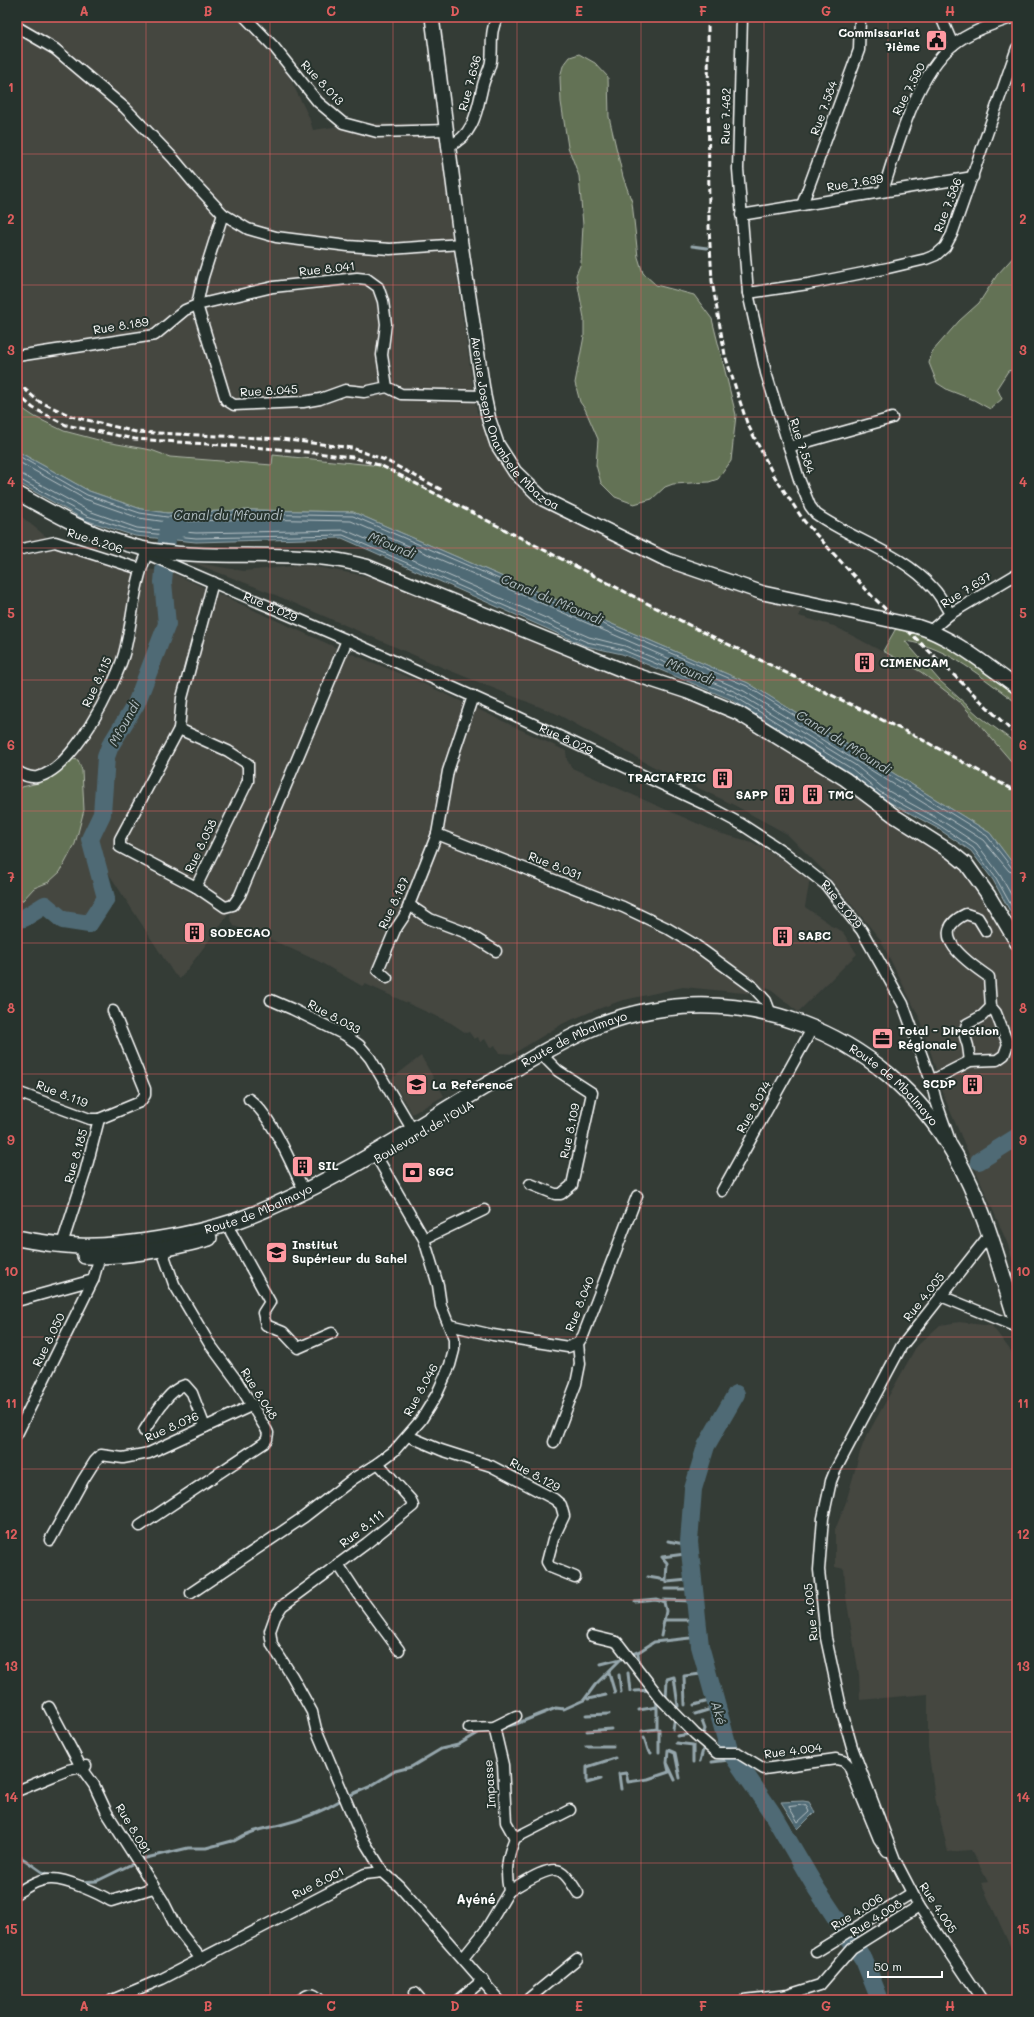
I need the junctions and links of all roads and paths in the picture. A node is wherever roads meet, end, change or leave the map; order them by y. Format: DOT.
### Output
graph roads {
  1 [pos="245,17"];
  2 [pos="257,17"];
  3 [pos="432,17"];
  4 [pos="498,17"];
  5 [pos="742,17"];
  6 [pos="860,17"];
  7 [pos="941,17"];
  8 [pos="1014,17"];
  9 [pos="17,27"];
  10 [pos="257,28"];
  11 [pos="953,45"];
  12 [pos="1017,48"];
  13 [pos="447,130"];
  14 [pos="450,146"];
  15 [pos="973,177"];
  16 [pos="883,191"];
  17 [pos="802,205"];
  18 [pos="223,214"];
  19 [pos="741,215"];
  20 [pos="461,244"];
  21 [pos="748,293"];
  22 [pos="197,305"];
  23 [pos="17,356"];
  24 [pos="387,387"];
  25 [pos="484,396"];
  26 [pos="892,418"];
  27 [pos="789,447"];
  28 [pos="17,493"];
  29 [pos="17,550"];
  30 [pos="144,551"];
  31 [pos="140,569"];
  32 [pos="1017,574"];
  33 [pos="213,582"];
  34 [pos="950,614"];
  35 [pos="930,631"];
  36 [pos="347,640"];
  37 [pos="1017,687"];
  38 [pos="473,696"];
  39 [pos="179,729"];
  40 [pos="17,771"];
  41 [pos="437,834"];
  42 [pos="196,887"];
  43 [pos="409,905"];
  44 [pos="986,931"];
  45 [pos="1017,944"];
  46 [pos="496,951"];
  47 [pos="387,978"];
  48 [pos="271,1000"];
  49 [pos="991,1007"];
  50 [pos="113,1011"];
  51 [pos="771,1014"];
  52 [pos="808,1036"];
  53 [pos="547,1060"];
  54 [pos="970,1062"];
  55 [pos="931,1081"];
  56 [pos="17,1092"];
  57 [pos="250,1099"];
  58 [pos="99,1119"];
  59 [pos="412,1129"];
  60 [pos="955,1154"];
  61 [pos="376,1155"];
  62 [pos="530,1184"];
  63 [pos="722,1191"];
  64 [pos="305,1192"];
  65 [pos="637,1196"];
  66 [pos="484,1210"];
  67 [pos="231,1232"];
  68 [pos="990,1234"];
  69 [pos="17,1238"];
  70 [pos="424,1239"];
  71 [pos="62,1244"];
  72 [pos="17,1249"];
  73 [pos="162,1250"];
  74 [pos="100,1256"];
  75 [pos="93,1280"];
  76 [pos="942,1296"];
  77 [pos="17,1301"];
  78 [pos="1017,1322"];
  79 [pos="449,1325"];
  80 [pos="1017,1327"];
  81 [pos="332,1333"];
  82 [pos="578,1343"];
  83 [pos="253,1405"];
  84 [pos="205,1426"];
  85 [pos="144,1431"];
  86 [pos="17,1434"];
  87 [pos="408,1436"];
  88 [pos="554,1442"];
  89 [pos="378,1463"];
  90 [pos="140,1526"];
  91 [pos="50,1540"];
  92 [pos="338,1564"];
  93 [pos="575,1577"];
  94 [pos="191,1593"];
  95 [pos="592,1636"];
  96 [pos="399,1650"];
  97 [pos="49,1707"];
  98 [pos="516,1716"];
  99 [pos="494,1726"];
  100 [pos="468,1728"];
  101 [pos="84,1766"];
  102 [pos="17,1791"];
  103 [pos="570,1810"];
  104 [pos="515,1838"];
  105 [pos="895,1860"];
  106 [pos="383,1872"];
  107 [pos="154,1888"];
  108 [pos="509,1891"];
  109 [pos="17,1893"];
  110 [pos="578,1893"];
  111 [pos="912,1894"];
  112 [pos="919,1906"];
  113 [pos="816,1952"];
  114 [pos="464,1957"];
  115 [pos="200,1959"];
  116 [pos="577,1959"];
  117 [pos="483,1980"];
  118 [pos="112,2000"];
  119 [pos="300,2000"];
  120 [pos="320,2000"];
  121 [pos="460,2000"];
  122 [pos="500,2000"];
  123 [pos="527,2000"];
  124 [pos="744,2000"];
  125 [pos="982,2000"];
  1 -- 10 [label="street, Rue 8.013"];
  2 -- 10 [label="street"];
  3 -- 13 [label="main road, Avenue Joseph Onambele Mbazoa"];
  4 -- 14 [label="street, Rue 7.636"];
  5 -- 19 [label="street, Rue 7.482"];
  6 -- 17 [label="street, Rue 7.584"];
  7 -- 11 [label="street"];
  8 -- 11 [label="street, Rue 7.590"];
  9 -- 18 [label="street"];
  10 -- 13 [label="street, Rue 8.013"];
  11 -- 16 [label="street, Rue 7.590"];
  12 -- 15 [label="street, Rue 7.586"];
  13 -- 14 [label="main road, Avenue Joseph Onambele Mbazoa"];
  14 -- 20 [label="main road, Avenue Joseph Onambele Mbazoa"];
  15 -- 16 [label="street, Rue 7.639"];
  15 -- 21 [label="street, Rue 7.586"];
  16 -- 17 [label="street, Rue 7.639"];
  17 -- 19 [label="street, Rue 7.639"];
  18 -- 20 [label="street"];
  18 -- 22 [label="street"];
  19 -- 21 [label="street, Rue 7.584"];
  20 -- 25 [label="main road, Avenue Joseph Onambele Mbazoa"];
  21 -- 27 [label="street, Rue 7.584"];
  22 -- 23 [label="street, Rue 8.189"];
  22 -- 24 [label="street, Rue 8.045"];
  22 -- 24 [label="street, Rue 8.041"];
  24 -- 25 [label="street"];
  25 -- 35 [label="main road, Avenue Joseph Onambele Mbazoa, bridge"];
  26 -- 27 [label="street"];
  27 -- 34 [label="street, Rue 7.584"];
  28 -- 30 [label="main road, Rue 8.029"];
  29 -- 31 [label="street, Rue 8.206"];
  30 -- 31 [label="street, Rue 8.115"];
  30 -- 33 [label="street, Rue 8.029"];
  30 -- 45 [label="main road"];
  31 -- 40 [label="street, Rue 8.115"];
  32 -- 34 [label="street, Rue 7.637"];
  33 -- 36 [label="street, Rue 8.029"];
  33 -- 39 [label="street"];
  34 -- 35 [label="street, Rue 7.637"];
  35 -- 37 [label="main road, Avenue Joseph Onambele Mbazoa"];
  36 -- 38 [label="street, Rue 8.029"];
  36 -- 42 [label="street, Rue 8.058"];
  38 -- 41 [label="street"];
  38 -- 55 [label="street, Rue 8.029"];
  39 -- 42 [label="street, Rue 8.058"];
  39 -- 42 [label="street"];
  41 -- 43 [label="street, Rue 8.187"];
  41 -- 51 [label="street, Rue 8.031"];
  43 -- 46 [label="street"];
  43 -- 47 [label="street, Rue 8.187"];
  44 -- 49 [label="street"];
  48 -- 59 [label="street, Rue 8.033"];
  49 -- 54 [label="street"];
  49 -- 54 [label="street"];
  50 -- 58 [label="street, Rue 8.185"];
  51 -- 59 [label="highway, Route de Mbalmayo"];
  51 -- 60 [label="highway, Route de Mbalmayo"];
  52 -- 53 [label="highway, Boulevard de l'OUA"];
  52 -- 60 [label="highway, Boulevard de l'OUA"];
  52 -- 63 [label="street, Rue 8.074"];
  53 -- 61 [label="highway, Boulevard de l'OUA"];
  53 -- 62 [label="street, Rue 8.109"];
  54 -- 55 [label="street"];
  55 -- 60 [label="street, Rue 8.029"];
  56 -- 58 [label="street, Rue 8.119"];
  57 -- 64 [label="street"];
  58 -- 71 [label="street, Rue 8.185"];
  59 -- 61 [label="highway, Route de Mbalmayo"];
  60 -- 68 [label="highway"];
  61 -- 64 [label="highway, Route de Mbalmayo"];
  61 -- 67 [label="highway, Boulevard de l'OUA"];
  61 -- 70 [label="street, Rue 8.046"];
  64 -- 71 [label="highway, Route de Mbalmayo"];
  65 -- 82 [label="street, Rue 8.040"];
  66 -- 70 [label="street"];
  67 -- 73 [label="highway, Boulevard de l'OUA"];
  67 -- 81 [label="street"];
  68 -- 76 [label="street, Rue 4.005"];
  68 -- 78 [label="highway"];
  69 -- 71 [label="highway, Route de Mbalmayo"];
  70 -- 79 [label="street, Rue 8.046"];
  72 -- 74 [label="highway, Boulevard de l'OUA"];
  73 -- 74 [label="highway, Boulevard de l'OUA"];
  73 -- 83 [label="street, Rue 8.048"];
  74 -- 75 [label="street, Rue 8.050"];
  75 -- 77 [label="street"];
  75 -- 86 [label="street, Rue 8.050"];
  76 -- 80 [label="street"];
  76 -- 105 [label="street, Rue 4.005"];
  79 -- 82 [label="street, Rue 8.040"];
  79 -- 87 [label="street, Rue 8.046"];
  82 -- 88 [label="street"];
  83 -- 84 [label="street, Rue 8.076"];
  83 -- 90 [label="street, Rue 8.048"];
  84 -- 85 [label="street"];
  84 -- 91 [label="street, Rue 8.076"];
  87 -- 89 [label="street, Rue 8.046"];
  87 -- 93 [label="street, Rue 8.129"];
  89 -- 92 [label="street, Rue 8.111"];
  89 -- 94 [label="street, Rue 8.046"];
  92 -- 96 [label="street"];
  92 -- 106 [label="street, Rue 8.111"];
  95 -- 105 [label="street, Rue 4.004"];
  97 -- 101 [label="street, Rue 8.091"];
  98 -- 99 [label="street"];
  99 -- 100 [label="street"];
  99 -- 104 [label="street, Impasse"];
  101 -- 102 [label="street"];
  101 -- 107 [label="street, Rue 8.091"];
  103 -- 104 [label="street"];
  104 -- 108 [label="street"];
  105 -- 111 [label="street, Rue 4.005"];
  106 -- 114 [label="street"];
  106 -- 115 [label="street, Rue 8.001"];
  107 -- 109 [label="street"];
  107 -- 115 [label="street, Rue 8.091"];
  108 -- 110 [label="street"];
  108 -- 114 [label="street"];
  111 -- 112 [label="street, Rue 4.005"];
  111 -- 113 [label="street, Rue 4.006"];
  112 -- 124 [label="street, Rue 4.008"];
  112 -- 125 [label="street, Rue 4.005"];
  114 -- 117 [label="street"];
  115 -- 118 [label="street, Rue 8.001"];
  116 -- 123 [label="street"];
  117 -- 121 [label="street"];
  117 -- 122 [label="street"];
  119 -- 120 [label="street"];
}
